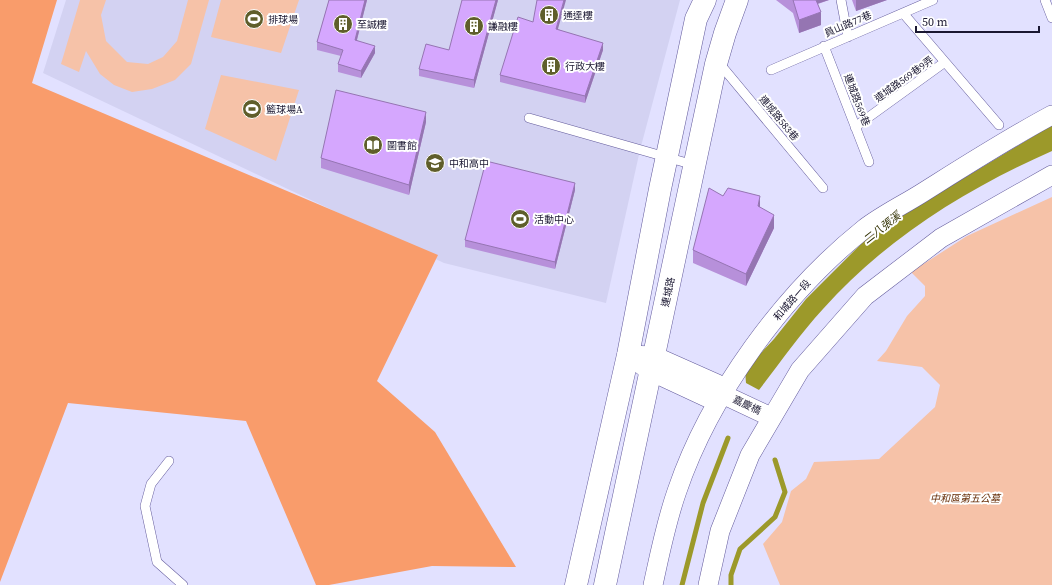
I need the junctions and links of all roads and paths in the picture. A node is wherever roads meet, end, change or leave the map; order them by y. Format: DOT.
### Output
graph roads {
  1 [pos="705,0"];
  2 [pos="737,0"];
  3 [pos="841,0"];
  4 [pos="933,0"];
  5 [pos="1045,0"];
  6 [pos="903,13"];
  7 [pos="1052,18"];
  8 [pos="848,36"];
  9 [pos="824,46"];
  10 [pos="945,62"];
  11 [pos="716,64"];
  12 [pos="772,70"];
  13 [pos="1052,115"];
  14 [pos="530,118"];
  15 [pos="999,125"];
  16 [pos="856,127"];
  17 [pos="667,157"];
  18 [pos="869,162"];
  19 [pos="694,165"];
  20 [pos="1052,175"];
  21 [pos="823,188"];
  22 [pos="628,355"];
  23 [pos="652,364"];
  24 [pos="722,394"];
  25 [pos="771,417"];
  26 [pos="169,461"];
  27 [pos="183,585"];
  28 [pos="576,585"];
  29 [pos="604,585"];
  30 [pos="653,585"];
  31 [pos="708,585"];
  1 -- 17 [label="main road"];
  2 -- 11 [label="main road, 連城路"];
  3 -- 8 [label="lane"];
  4 -- 6 [label="lane, 員山路77巷"];
  5 -- 7 [label="lane"];
  6 -- 8 [label="lane, 員山路77巷"];
  6 -- 10 [label="lane, 連城路569巷9弄"];
  8 -- 9 [label="lane, 員山路77巷"];
  9 -- 12 [label="lane, 員山路77巷"];
  9 -- 16 [label="lane, 連城路569巷"];
  10 -- 15 [label="lane, 連城路569巷9弄"];
  10 -- 16 [label="lane, 連城路569巷9弄"];
  11 -- 19 [label="main road, 連城路"];
  11 -- 21 [label="lane, 連城路583巷"];
  13 -- 24 [label="street, 和城路一段"];
  14 -- 17 [label="lane"];
  16 -- 18 [label="lane, 連城路569巷"];
  17 -- 19 [label="lane"];
  17 -- 22 [label="main road"];
  19 -- 23 [label="main road, 連城路"];
  20 -- 25 [label="street"];
  22 -- 23 [label="street"];
  22 -- 28 [label="main road"];
  23 -- 24 [label="street"];
  23 -- 29 [label="main road, 連城路"];
  24 -- 25 [label="street, 嘉慶橋"];
  24 -- 30 [label="street, 和城路一段"];
  25 -- 31 [label="street"];
  26 -- 27 [label="lane"];
}
